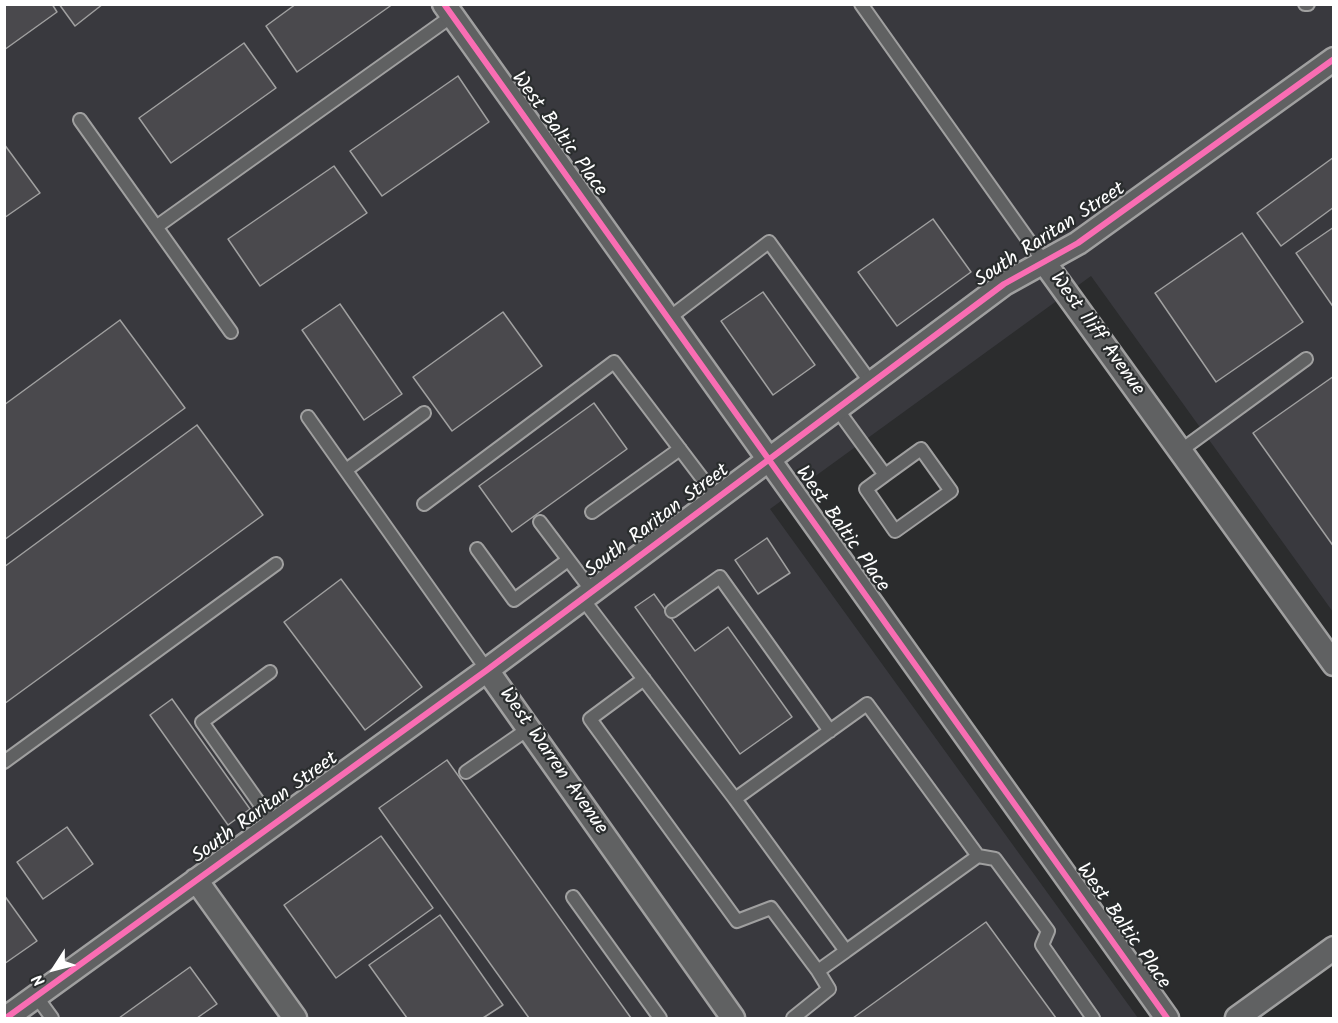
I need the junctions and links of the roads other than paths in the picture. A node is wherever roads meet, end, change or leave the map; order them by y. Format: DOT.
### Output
graph roads {
  1 [pos="861,4"];
  2 [pos="448,10"];
  3 [pos="1334,58"];
  4 [pos="81,120"];
  5 [pos="156,227"];
  6 [pos="1044,262"];
  7 [pos="669,318"];
  8 [pos="231,332"];
  9 [pos="1306,359"];
  10 [pos="871,383"];
  11 [pos="837,409"];
  12 [pos="424,413"];
  13 [pos="308,417"];
  14 [pos="680,449"];
  15 [pos="1180,451"];
  16 [pos="770,459"];
  17 [pos="346,470"];
  18 [pos="885,475"];
  19 [pos="717,498"];
  20 [pos="424,504"];
  21 [pos="592,512"];
  22 [pos="540,522"];
  23 [pos="477,549"];
  24 [pos="568,560"];
  25 [pos="276,564"];
  26 [pos="587,595"];
  27 [pos="672,611"];
  28 [pos="1334,664"];
  29 [pos="487,670"];
  30 [pos="270,672"];
  31 [pos="644,679"];
  32 [pos="528,729"];
  33 [pos="830,731"];
  34 [pos="4,762"];
  35 [pos="466,772"];
  36 [pos="735,799"];
  37 [pos="274,824"];
  38 [pos="978,856"];
  39 [pos="196,880"];
  40 [pos="573,897"];
  41 [pos="1334,948"];
  42 [pos="846,951"];
  43 [pos="818,971"];
  44 [pos="36,996"];
  45 [pos="6,1018"];
  46 [pos="52,1018"];
  47 [pos="295,1018"];
  48 [pos="660,1018"];
  49 [pos="733,1018"];
  50 [pos="793,1018"];
  51 [pos="1093,1018"];
  52 [pos="1167,1018"];
  53 [pos="1237,1018"];
  1 -- 6 [label="lane, West Iliff Avenue"];
  2 -- 5 [label="lane"];
  2 -- 7 [label="street, West Baltic Place"];
  3 -- 6 [label="street, South Raritan Street"];
  4 -- 5 [label="lane"];
  5 -- 8 [label="lane"];
  6 -- 10 [label="street, South Raritan Street"];
  6 -- 15 [label="street, West Iliff Avenue"];
  7 -- 10 [label="lane"];
  7 -- 16 [label="street, West Baltic Place"];
  9 -- 15 [label="lane"];
  10 -- 11 [label="street, South Raritan Street"];
  11 -- 16 [label="street, South Raritan Street"];
  11 -- 18 [label="lane"];
  12 -- 17 [label="lane"];
  13 -- 17 [label="lane, West Warren Avenue"];
  14 -- 19 [label="lane"];
  14 -- 20 [label="lane"];
  14 -- 21 [label="lane"];
  15 -- 28 [label="street, West Iliff Avenue"];
  16 -- 19 [label="street, South Raritan Street"];
  16 -- 52 [label="street, West Baltic Place"];
  17 -- 29 [label="lane, West Warren Avenue"];
  18 -- 18 [label="lane"];
  19 -- 26 [label="street, South Raritan Street"];
  22 -- 24 [label="lane"];
  23 -- 24 [label="lane"];
  24 -- 26 [label="lane"];
  25 -- 34 [label="lane"];
  26 -- 29 [label="street, South Raritan Street"];
  26 -- 31 [label="lane"];
  27 -- 33 [label="lane"];
  29 -- 32 [label="street, West Warren Avenue"];
  29 -- 37 [label="street, South Raritan Street"];
  30 -- 37 [label="lane"];
  31 -- 36 [label="lane"];
  31 -- 43 [label="lane"];
  32 -- 35 [label="lane"];
  32 -- 49 [label="street, West Warren Avenue"];
  33 -- 36 [label="lane"];
  33 -- 38 [label="lane"];
  36 -- 42 [label="lane"];
  37 -- 39 [label="street, South Raritan Street"];
  38 -- 42 [label="lane"];
  38 -- 51 [label="lane"];
  39 -- 44 [label="street, South Raritan Street"];
  39 -- 47 [label="street"];
  40 -- 48 [label="lane"];
  41 -- 53 [label="street"];
  42 -- 43 [label="lane"];
  43 -- 50 [label="lane"];
  44 -- 45 [label="street, South Raritan Street"];
  44 -- 46 [label="lane"];
}
